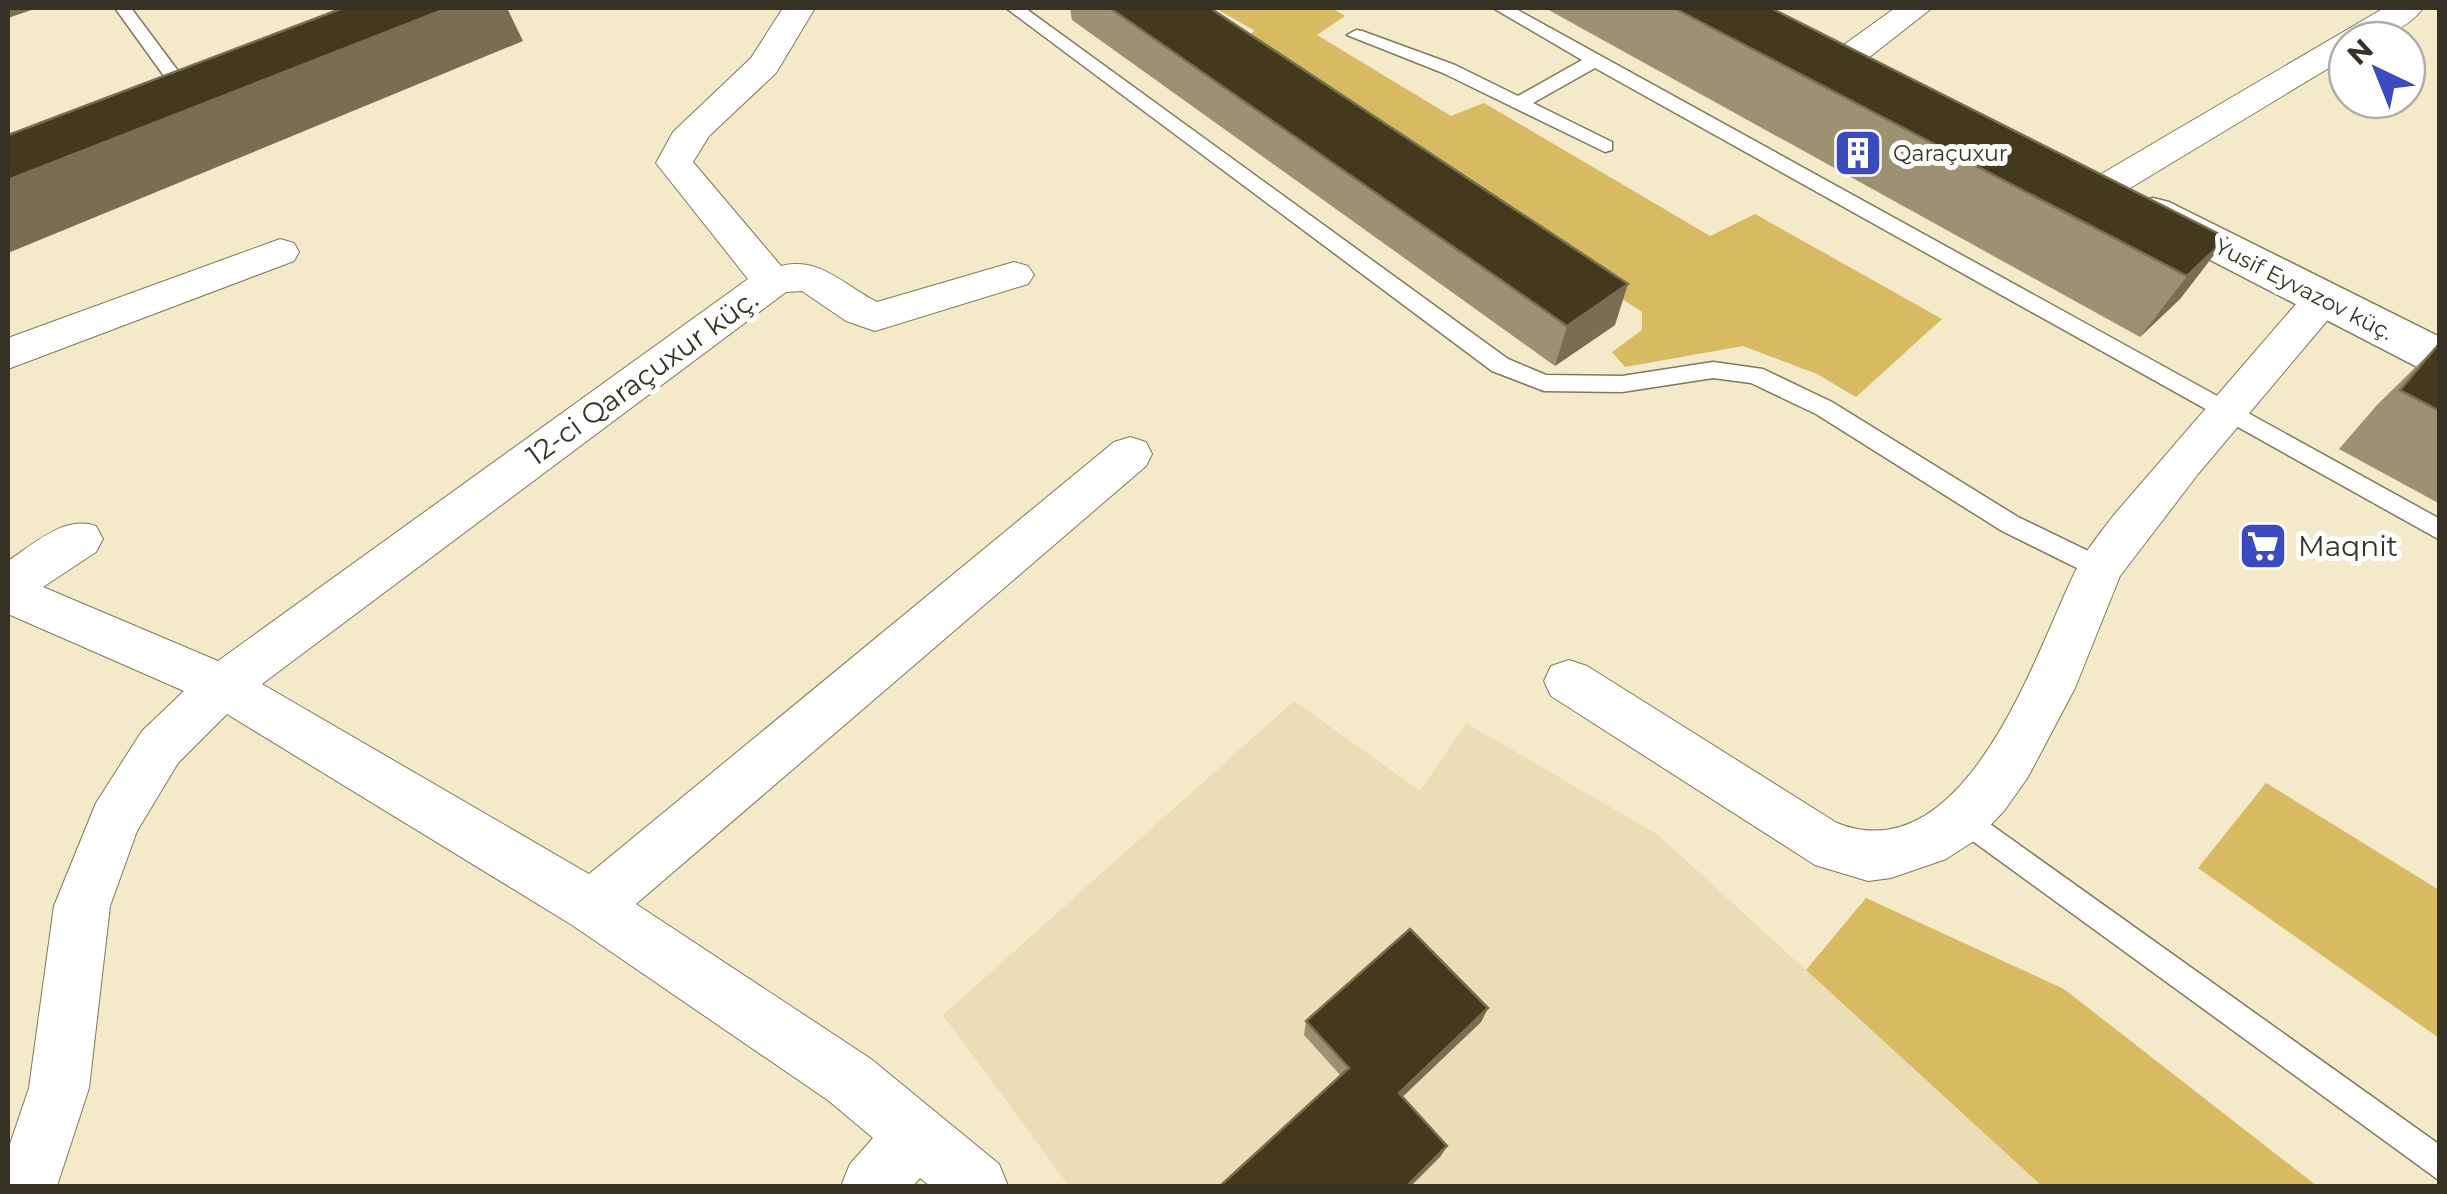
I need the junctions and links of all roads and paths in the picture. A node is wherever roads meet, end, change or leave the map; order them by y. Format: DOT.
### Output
graph roads {
  1 [pos="123,8"];
  2 [pos="798,8"];
  3 [pos="1016,8"];
  4 [pos="1502,8"];
  5 [pos="1916,8"];
  6 [pos="1356,34"];
  7 [pos="2327,54"];
  8 [pos="1846,59"];
  9 [pos="1596,60"];
  10 [pos="178,83"];
  11 [pos="1521,102"];
  12 [pos="1606,146"];
  13 [pos="2087,179"];
  14 [pos="280,252"];
  15 [pos="1014,275"];
  16 [pos="772,282"];
  17 [pos="2322,299"];
  18 [pos="8,354"];
  19 [pos="2440,358"];
  20 [pos="2225,411"];
  21 [pos="1130,454"];
  22 [pos="2440,531"];
  23 [pos="80,540"];
  24 [pos="2100,568"];
  25 [pos="8,585"];
  26 [pos="8,593"];
  27 [pos="1569,680"];
  28 [pos="223,686"];
  29 [pos="1962,817"];
  30 [pos="592,906"];
  31 [pos="916,1136"];
  32 [pos="2440,1166"];
  33 [pos="26,1186"];
  34 [pos="872,1186"];
  35 [pos="977,1186"];
  1 -- 10 [label="lane"];
  2 -- 16 [label="street, 12-ci Qaraçuxur küç."];
  3 -- 24 [label="lane"];
  4 -- 9 [label="lane"];
  5 -- 8 [label="street"];
  6 -- 11 [label="lane"];
  7 -- 13 [label="street"];
  9 -- 11 [label="lane"];
  9 -- 20 [label="lane"];
  11 -- 12 [label="lane"];
  13 -- 17 [label="street, Yusif Eyvazov küç."];
  14 -- 18 [label="street"];
  15 -- 16 [label="street"];
  16 -- 28 [label="street, 12-ci Qaraçuxur küç."];
  17 -- 19 [label="street, Yusif Eyvazov küç."];
  17 -- 20 [label="street"];
  20 -- 22 [label="lane"];
  20 -- 24 [label="street"];
  21 -- 30 [label="street"];
  23 -- 25 [label="street"];
  24 -- 29 [label="street"];
  26 -- 28 [label="street"];
  27 -- 29 [label="street"];
  28 -- 30 [label="street"];
  28 -- 33 [label="street, 12-ci Qaraçuxur küç."];
  29 -- 32 [label="lane"];
  30 -- 31 [label="street"];
  31 -- 34 [label="street"];
  31 -- 35 [label="street"];
}
